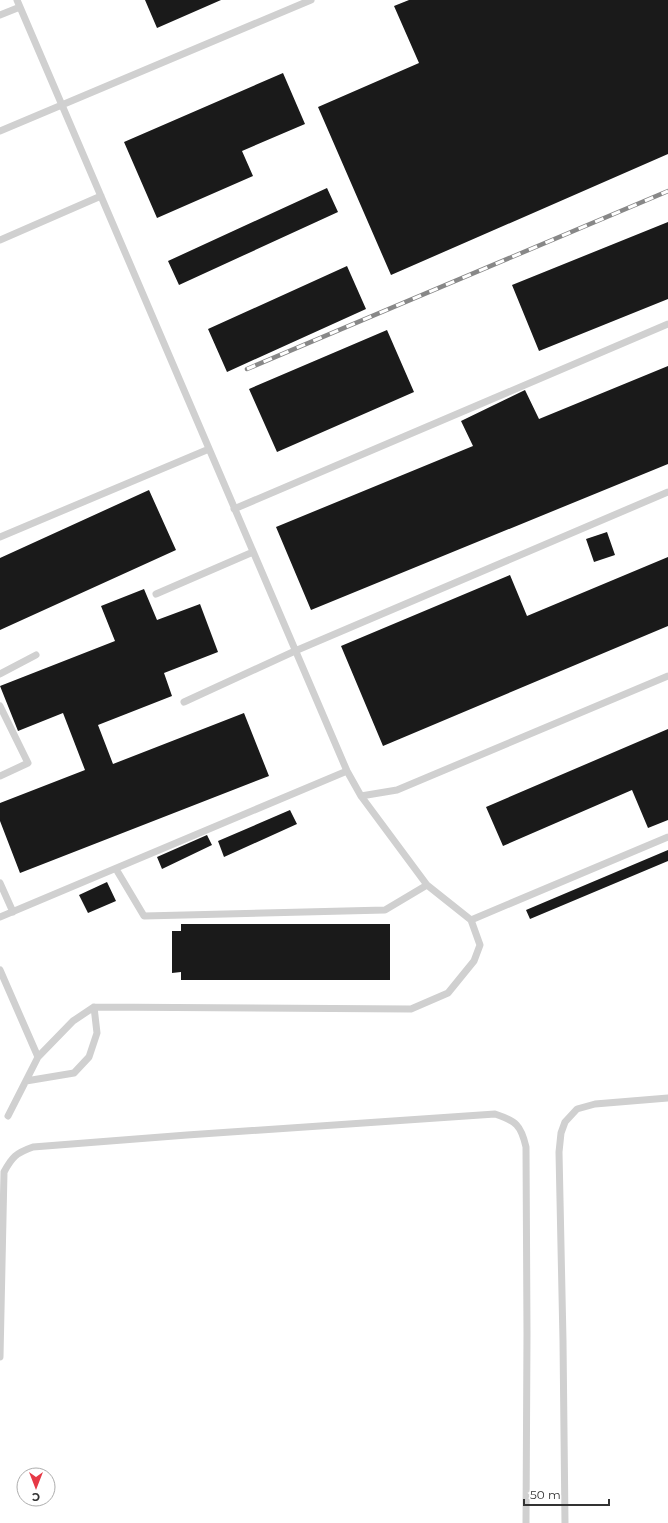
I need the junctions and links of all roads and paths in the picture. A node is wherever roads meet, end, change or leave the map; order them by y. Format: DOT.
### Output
graph roads {
  1 [pos="311,0"];
  2 [pos="18,4"];
  3 [pos="0,16"];
  4 [pos="62,104"];
  5 [pos="0,130"];
  6 [pos="101,196"];
  7 [pos="0,240"];
  8 [pos="668,324"];
  9 [pos="209,449"];
  10 [pos="668,492"];
  11 [pos="234,509"];
  12 [pos="0,537"];
  13 [pos="253,552"];
  14 [pos="156,594"];
  15 [pos="295,651"];
  16 [pos="36,655"];
  17 [pos="0,674"];
  18 [pos="668,676"];
  19 [pos="184,702"];
  20 [pos="0,706"];
  21 [pos="347,771"];
  22 [pos="0,776"];
  23 [pos="361,796"];
  24 [pos="668,837"];
  25 [pos="116,869"];
  26 [pos="0,883"];
  27 [pos="427,885"];
  28 [pos="13,912"];
  29 [pos="0,917"];
  30 [pos="471,920"];
  31 [pos="0,970"];
  32 [pos="94,1007"];
  33 [pos="38,1056"];
  34 [pos="26,1081"];
  35 [pos="668,1098"];
  36 [pos="8,1116"];
  37 [pos="0,1357"];
  38 [pos="526,1523"];
  39 [pos="565,1523"];
  1 -- 4 [label="lane"];
  2 -- 3 [label="lane"];
  2 -- 4 [label="lane"];
  4 -- 5 [label="lane"];
  4 -- 6 [label="lane"];
  6 -- 7 [label="lane"];
  6 -- 9 [label="lane"];
  8 -- 11 [label="lane"];
  9 -- 11 [label="lane"];
  9 -- 12 [label="lane"];
  10 -- 15 [label="lane"];
  11 -- 13 [label="lane"];
  13 -- 14 [label="lane"];
  13 -- 15 [label="lane"];
  15 -- 19 [label="lane"];
  15 -- 21 [label="lane"];
  16 -- 17 [label="lane"];
  18 -- 23 [label="lane"];
  20 -- 22 [label="lane"];
  21 -- 23 [label="lane"];
  21 -- 25 [label="lane"];
  23 -- 27 [label="lane"];
  24 -- 30 [label="lane"];
  25 -- 27 [label="lane"];
  25 -- 28 [label="lane"];
  26 -- 28 [label="lane"];
  27 -- 30 [label="lane"];
  28 -- 29 [label="lane"];
  30 -- 32 [label="lane"];
  31 -- 33 [label="lane"];
  32 -- 33 [label="lane"];
  32 -- 34 [label="lane"];
  33 -- 34 [label="lane"];
  34 -- 36 [label="lane"];
  35 -- 39 [label="lane"];
  37 -- 38 [label="lane"];
}
